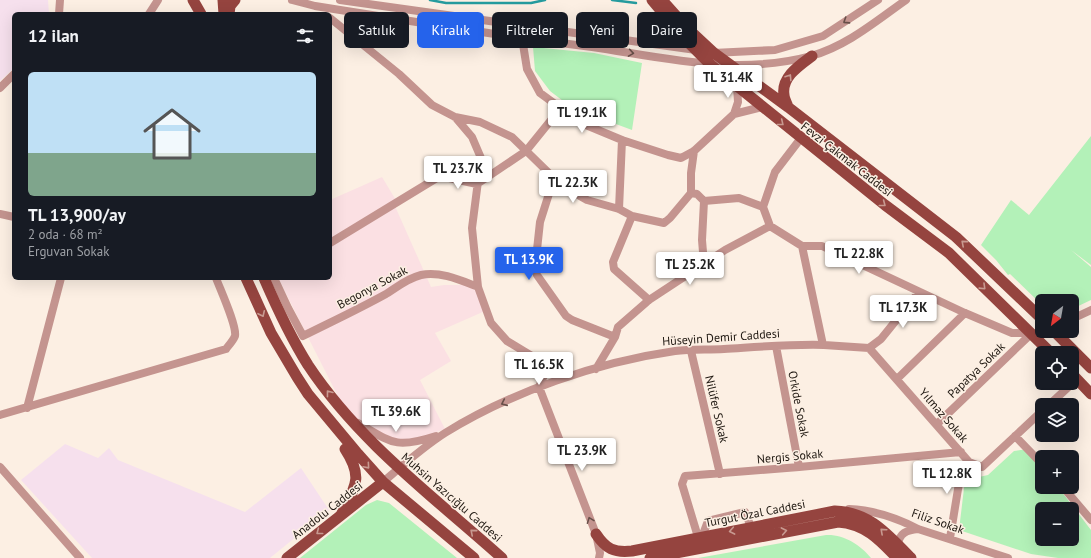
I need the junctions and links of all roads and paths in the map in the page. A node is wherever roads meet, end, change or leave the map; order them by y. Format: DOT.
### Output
graph roads {
  1 [pos="60,0"];
  2 [pos="158,0"];
  3 [pos="193,0"];
  4 [pos="202,0"];
  5 [pos="223,0"];
  6 [pos="235,0"];
  7 [pos="292,0"];
  8 [pos="307,0"];
  9 [pos="340,0"];
  10 [pos="652,0"];
  11 [pos="662,0"];
  12 [pos="878,0"];
  13 [pos="906,0"];
  14 [pos="315,6"];
  15 [pos="59,12"];
  16 [pos="150,12"];
  17 [pos="201,12"];
  18 [pos="202,12"];
  19 [pos="224,12"];
  20 [pos="229,12"];
  21 [pos="322,12"];
  22 [pos="332,20"];
  23 [pos="492,33"];
  24 [pos="568,45"];
  25 [pos="524,48"];
  26 [pos="696,50"];
  27 [pos="714,53"];
  28 [pos="812,56"];
  29 [pos="711,65"];
  30 [pos="731,66"];
  31 [pos="12,76"];
  32 [pos="737,87"];
  33 [pos="0,88"];
  34 [pos="762,107"];
  35 [pos="788,107"];
  36 [pos="560,109"];
  37 [pos="734,114"];
  38 [pos="455,117"];
  39 [pos="801,138"];
  40 [pos="622,140"];
  41 [pos="526,151"];
  42 [pos="694,151"];
  43 [pos="554,178"];
  44 [pos="477,184"];
  45 [pos="691,193"];
  46 [pos="704,201"];
  47 [pos="763,207"];
  48 [pos="619,209"];
  49 [pos="0,214"];
  50 [pos="632,216"];
  51 [pos="12,217"];
  52 [pos="770,226"];
  53 [pos="332,242"];
  54 [pos="802,246"];
  55 [pos="704,264"];
  56 [pos="60,280"];
  57 [pos="217,280"];
  58 [pos="247,280"];
  59 [pos="265,280"];
  60 [pos="275,280"];
  61 [pos="478,286"];
  62 [pos="919,292"];
  63 [pos="649,300"];
  64 [pos="1091,310"];
  65 [pos="1035,312"];
  66 [pos="965,313"];
  67 [pos="1079,316"];
  68 [pos="1032,333"];
  69 [pos="615,337"];
  70 [pos="1061,338"];
  71 [pos="823,345"];
  72 [pos="776,346"];
  73 [pos="1044,346"];
  74 [pos="869,348"];
  75 [pos="691,351"];
  76 [pos="1091,368"];
  77 [pos="596,369"];
  78 [pos="897,379"];
  79 [pos="1079,382"];
  80 [pos="539,387"];
  81 [pos="1062,390"];
  82 [pos="308,394"];
  83 [pos="1091,394"];
  84 [pos="517,397"];
  85 [pos="1055,398"];
  86 [pos="27,408"];
  87 [pos="548,409"];
  88 [pos="0,415"];
  89 [pos="1035,417"];
  90 [pos="351,419"];
  91 [pos="937,424"];
  92 [pos="444,433"];
  93 [pos="1015,436"];
  94 [pos="961,452"];
  95 [pos="1035,457"];
  96 [pos="969,462"];
  97 [pos="0,467"];
  98 [pos="799,467"];
  99 [pos="399,468"];
  100 [pos="720,474"];
  101 [pos="383,482"];
  102 [pos="1069,494"];
  103 [pos="835,511"];
  104 [pos="341,515"];
  105 [pos="1091,520"];
  106 [pos="751,527"];
  107 [pos="918,529"];
  108 [pos="596,534"];
  109 [pos="700,537"];
  110 [pos="950,538"];
  111 [pos="898,545"];
  112 [pos="80,558"];
  113 [pos="287,558"];
  114 [pos="474,558"];
  115 [pos="502,558"];
  116 [pos="599,558"];
  117 [pos="650,558"];
  118 [pos="897,558"];
  119 [pos="911,558"];
  120 [pos="1008,558"];
  1 -- 15 [label="street"];
  2 -- 16 [label="street"];
  3 -- 17 [label="main road"];
  4 -- 18 [label="main road"];
  5 -- 19 [label="main road"];
  6 -- 20 [label="main road"];
  7 -- 14 [label="street"];
  8 -- 14 [label="street"];
  9 -- 26 [label="street"];
  10 -- 26 [label="main road, Fevzi Çakmak Caddesi"];
  11 -- 27 [label="main road, Fevzi Çakmak Caddesi"];
  12 -- 27 [label="street, one-way"];
  13 -- 28 [label="street"];
  14 -- 21 [label="street"];
  14 -- 23 [label="street"];
  22 -- 38 [label="street"];
  24 -- 29 [label="street, one-way"];
  25 -- 36 [label="street"];
  26 -- 27 [label="street"];
  26 -- 29 [label="main road, Fevzi Çakmak Caddesi"];
  27 -- 30 [label="main road, Fevzi Çakmak Caddesi"];
  28 -- 30 [label="street"];
  35 -- 28 [label="main road, one-way"];
  29 -- 30 [label="street"];
  29 -- 32 [label="main road, Fevzi Çakmak Caddesi"];
  30 -- 35 [label="main road, Fevzi Çakmak Caddesi"];
  31 -- 33 [label="street"];
  32 -- 34 [label="main road, Fevzi Çakmak Caddesi"];
  32 -- 37 [label="street"];
  34 -- 37 [label="street"];
  34 -- 39 [label="main road, Fevzi Çakmak Caddesi, one-way"];
  65 -- 35 [label="main road, Fevzi Çakmak Caddesi, one-way"];
  36 -- 40 [label="street"];
  36 -- 41 [label="street"];
  37 -- 42 [label="street"];
  38 -- 41 [label="street"];
  38 -- 44 [label="street"];
  39 -- 47 [label="street"];
  39 -- 68 [label="main road, Fevzi Çakmak Caddesi, one-way"];
  40 -- 42 [label="street"];
  40 -- 48 [label="street"];
  41 -- 43 [label="street"];
  41 -- 44 [label="street"];
  42 -- 45 [label="street"];
  43 -- 48 [label="street"];
  43 -- 69 [label="street"];
  44 -- 53 [label="street"];
  44 -- 61 [label="street"];
  45 -- 46 [label="street"];
  45 -- 50 [label="street"];
  46 -- 47 [label="street"];
  46 -- 55 [label="street"];
  47 -- 52 [label="street"];
  48 -- 50 [label="street"];
  49 -- 51 [label="street"];
  50 -- 63 [label="street"];
  52 -- 54 [label="street"];
  52 -- 55 [label="street"];
  54 -- 62 [label="street"];
  54 -- 71 [label="street"];
  55 -- 63 [label="street"];
  56 -- 86 [label="street"];
  57 -- 86 [label="street"];
  58 -- 82 [label="main road, one-way"];
  90 -- 59 [label="main road, Muhsin Yazıcığlu Caddesi, one-way"];
  60 -- 61 [label="street, Begonya Sokak"];
  61 -- 80 [label="street"];
  62 -- 66 [label="street"];
  62 -- 74 [label="street"];
  63 -- 69 [label="street"];
  64 -- 67 [label="street"];
  66 -- 68 [label="street"];
  66 -- 78 [label="street"];
  68 -- 73 [label="main road"];
  68 -- 91 [label="street, Papatya Sokak"];
  69 -- 77 [label="street"];
  70 -- 76 [label="main road"];
  71 -- 72 [label="street, Hüseyin Demir Caddesi"];
  71 -- 74 [label="street, Hüseyin Demir Caddesi"];
  72 -- 75 [label="street, Hüseyin Demir Caddesi"];
  72 -- 98 [label="street, Orkide Sokak"];
  74 -- 78 [label="street, Yılmaz Sokak"];
  75 -- 77 [label="street, Hüseyin Demir Caddesi"];
  75 -- 100 [label="street, Nilüfer Sokak"];
  77 -- 80 [label="street, Hüseyin Demir Caddesi"];
  78 -- 91 [label="street, Yılmaz Sokak"];
  79 -- 83 [label="main road"];
  80 -- 84 [label="street, Hüseyin Demir Caddesi"];
  80 -- 87 [label="street"];
  81 -- 85 [label="street"];
  82 -- 101 [label="main road, one-way"];
  82 -- 104 [label="main road"];
  84 -- 87 [label="street"];
  84 -- 92 [label="street, Hüseyin Demir Caddesi, one-way"];
  86 -- 88 [label="street"];
  108 -- 87 [label="street, one-way"];
  89 -- 93 [label="street"];
  90 -- 92 [label="street"];
  90 -- 99 [label="main road, Muhsin Yazıcığlu Caddesi"];
  91 -- 94 [label="street, Yılmaz Sokak"];
  92 -- 99 [label="street, Hüseyin Demir Caddesi"];
  93 -- 95 [label="street"];
  93 -- 96 [label="street"];
  94 -- 96 [label="street, Yılmaz Sokak"];
  94 -- 98 [label="street, Nergis Sokak"];
  96 -- 110 [label="street"];
  97 -- 112 [label="street"];
  98 -- 100 [label="street, Nergis Sokak"];
  99 -- 101 [label="street, Hüseyin Demir Caddesi"];
  115 -- 99 [label="main road, Muhsin Yazıcığlu Caddesi, one-way"];
  100 -- 109 [label="street, Nergis Sokak"];
  101 -- 104 [label="main road, Anadolu Caddesi"];
  101 -- 114 [label="main road"];
  102 -- 105 [label="street"];
  103 -- 106 [label="main road, Turgut Özal Caddesi"];
  103 -- 107 [label="street, Filiz Sokak"];
  111 -- 103 [label="main road, Turgut Özal Caddesi, one-way"];
  104 -- 113 [label="main road, Anadolu Caddesi, one-way"];
  106 -- 109 [label="main road, Turgut Özal Caddesi, one-way"];
  106 -- 109 [label="street"];
  107 -- 110 [label="street, Filiz Sokak"];
  107 -- 111 [label="street"];
  108 -- 109 [label="main road, Turgut Özal Caddesi"];
  108 -- 116 [label="street"];
  110 -- 120 [label="street, Filiz Sokak"];
  111 -- 119 [label="main road, Turgut Özal Caddesi"];
  117 -- 118 [label="main road, Turgut Özal Caddesi, one-way"];
}
